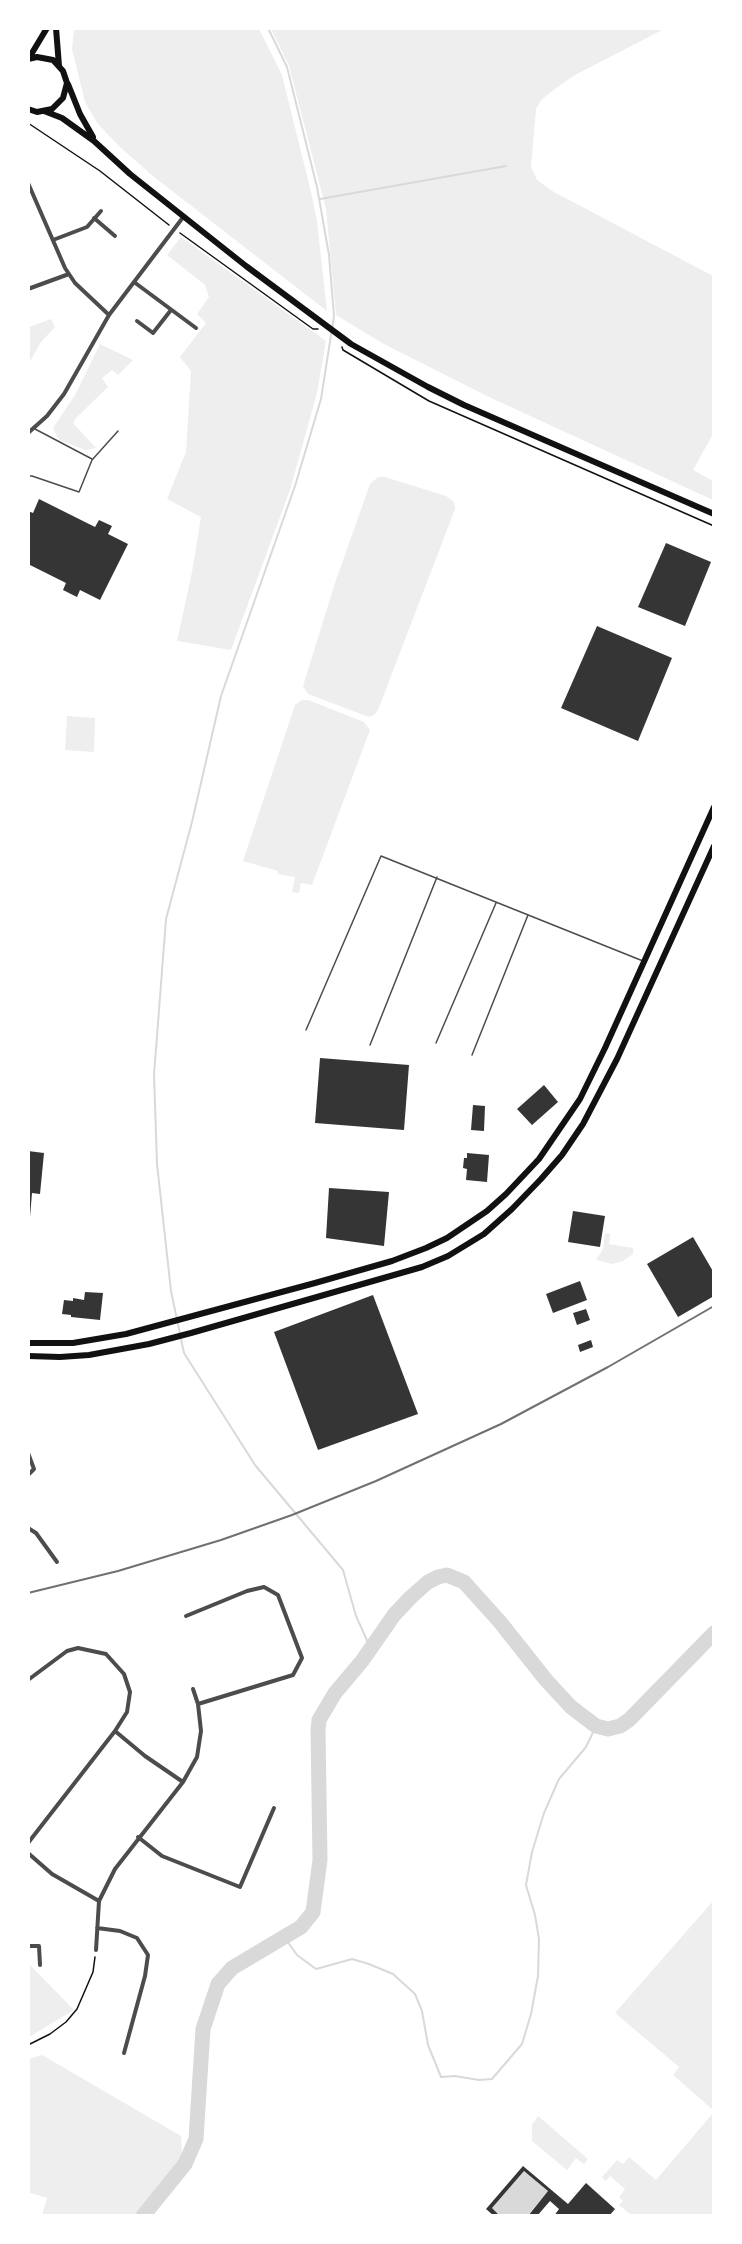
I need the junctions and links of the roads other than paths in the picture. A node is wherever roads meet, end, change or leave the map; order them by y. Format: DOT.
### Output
graph roads {
  1 [pos="48,28"];
  2 [pos="56,28"];
  3 [pos="29,59"];
  4 [pos="59,66"];
  5 [pos="67,83"];
  6 [pos="28,110"];
  7 [pos="44,111"];
  8 [pos="94,141"];
  9 [pos="28,183"];
  10 [pos="101,211"];
  11 [pos="184,216"];
  12 [pos="94,218"];
  13 [pos="115,236"];
  14 [pos="53,240"];
  15 [pos="69,274"];
  16 [pos="134,282"];
  17 [pos="28,289"];
  18 [pos="171,310"];
  19 [pos="109,315"];
  20 [pos="136,321"];
  21 [pos="196,328"];
  22 [pos="34,428"];
  23 [pos="118,431"];
  24 [pos="28,433"];
  25 [pos="92,460"];
  26 [pos="28,476"];
  27 [pos="714,514"];
  28 [pos="714,807"];
  29 [pos="714,846"];
  30 [pos="437,877"];
  31 [pos="497,902"];
  32 [pos="528,915"];
  33 [pos="644,961"];
  34 [pos="306,1030"];
  35 [pos="436,1043"];
  36 [pos="370,1045"];
  37 [pos="472,1055"];
  38 [pos="28,1343"];
  39 [pos="28,1356"];
  40 [pos="28,1453"];
  41 [pos="28,1475"];
  42 [pos="28,1528"];
  43 [pos="57,1562"];
  44 [pos="186,1616"];
  45 [pos="28,1680"];
  46 [pos="193,1689"];
  47 [pos="198,1704"];
  48 [pos="115,1731"];
  49 [pos="183,1782"];
  50 [pos="274,1808"];
  51 [pos="138,1837"];
  52 [pos="28,1843"];
  53 [pos="28,1853"];
  54 [pos="99,1901"];
  55 [pos="97,1928"];
  56 [pos="28,1946"];
  57 [pos="96,1950"];
  58 [pos="40,1965"];
  59 [pos="124,2054"];
  1 -- 3 [label="main road"];
  2 -- 4 [label="main road"];
  3 -- 4 [label="main road"];
  4 -- 5 [label="main road"];
  5 -- 7 [label="main road"];
  5 -- 8 [label="main road"];
  6 -- 7 [label="main road"];
  7 -- 8 [label="main road"];
  8 -- 11 [label="main road"];
  9 -- 14 [label="street"];
  10 -- 12 [label="street"];
  11 -- 16 [label="street"];
  11 -- 27 [label="main road"];
  12 -- 13 [label="street"];
  12 -- 14 [label="street"];
  14 -- 15 [label="street"];
  15 -- 17 [label="street"];
  15 -- 19 [label="street"];
  16 -- 18 [label="street"];
  16 -- 19 [label="street"];
  18 -- 20 [label="street"];
  18 -- 21 [label="street"];
  19 -- 22 [label="street"];
  22 -- 24 [label="street"];
  22 -- 25 [label="lane"];
  23 -- 25 [label="lane"];
  25 -- 26 [label="lane"];
  28 -- 33 [label="main road"];
  29 -- 39 [label="main road"];
  30 -- 31 [label="lane"];
  30 -- 34 [label="lane"];
  30 -- 36 [label="lane"];
  31 -- 32 [label="lane"];
  31 -- 35 [label="lane"];
  32 -- 33 [label="lane"];
  32 -- 37 [label="lane"];
  33 -- 38 [label="main road"];
  40 -- 41 [label="street"];
  42 -- 43 [label="street"];
  44 -- 47 [label="street"];
  45 -- 48 [label="street"];
  46 -- 47 [label="street"];
  47 -- 49 [label="street"];
  48 -- 49 [label="street"];
  48 -- 52 [label="street"];
  49 -- 51 [label="street"];
  50 -- 51 [label="street"];
  51 -- 54 [label="street"];
  53 -- 54 [label="street"];
  54 -- 55 [label="street"];
  55 -- 57 [label="street"];
  55 -- 59 [label="street"];
  56 -- 58 [label="street"];
}
